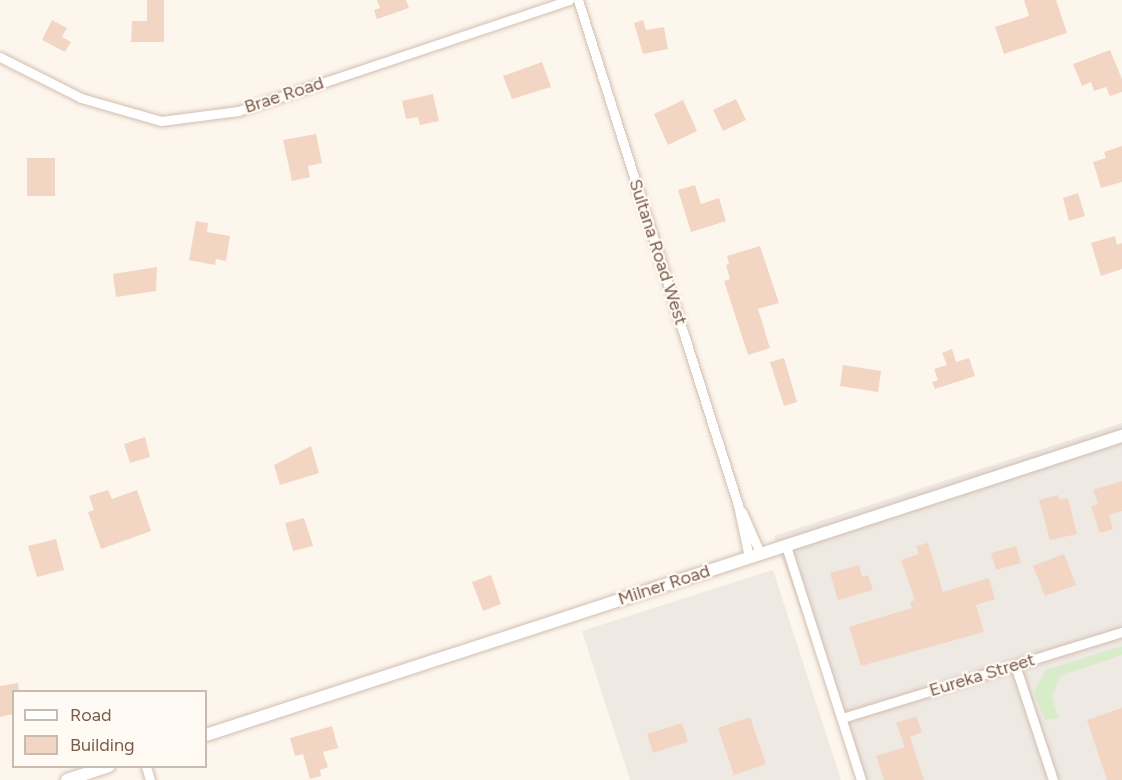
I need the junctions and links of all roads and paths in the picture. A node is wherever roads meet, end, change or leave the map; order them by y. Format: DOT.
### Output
graph roads {
  1 [pos="569,0"];
  2 [pos="578,0"];
  3 [pos="0,57"];
  4 [pos="1122,436"];
  5 [pos="786,546"];
  6 [pos="755,555"];
  7 [pos="1122,632"];
  8 [pos="1015,665"];
  9 [pos="842,718"];
  10 [pos="207,735"];
  11 [pos="103,768"];
  12 [pos="67,780"];
  13 [pos="861,780"];
  14 [pos="1053,780"];
  1 -- 3 [label="street, Brae Road"];
  2 -- 6 [label="street, Sultana Road West"];
  4 -- 5 [label="street, Milner Road"];
  5 -- 6 [label="street, Milner Road"];
  5 -- 9 [label="street"];
  6 -- 10 [label="street, Milner Road"];
  7 -- 8 [label="street, Eureka Street"];
  8 -- 9 [label="street, Eureka Street"];
  8 -- 14 [label="street"];
  9 -- 13 [label="street"];
  11 -- 12 [label="street"];
}
